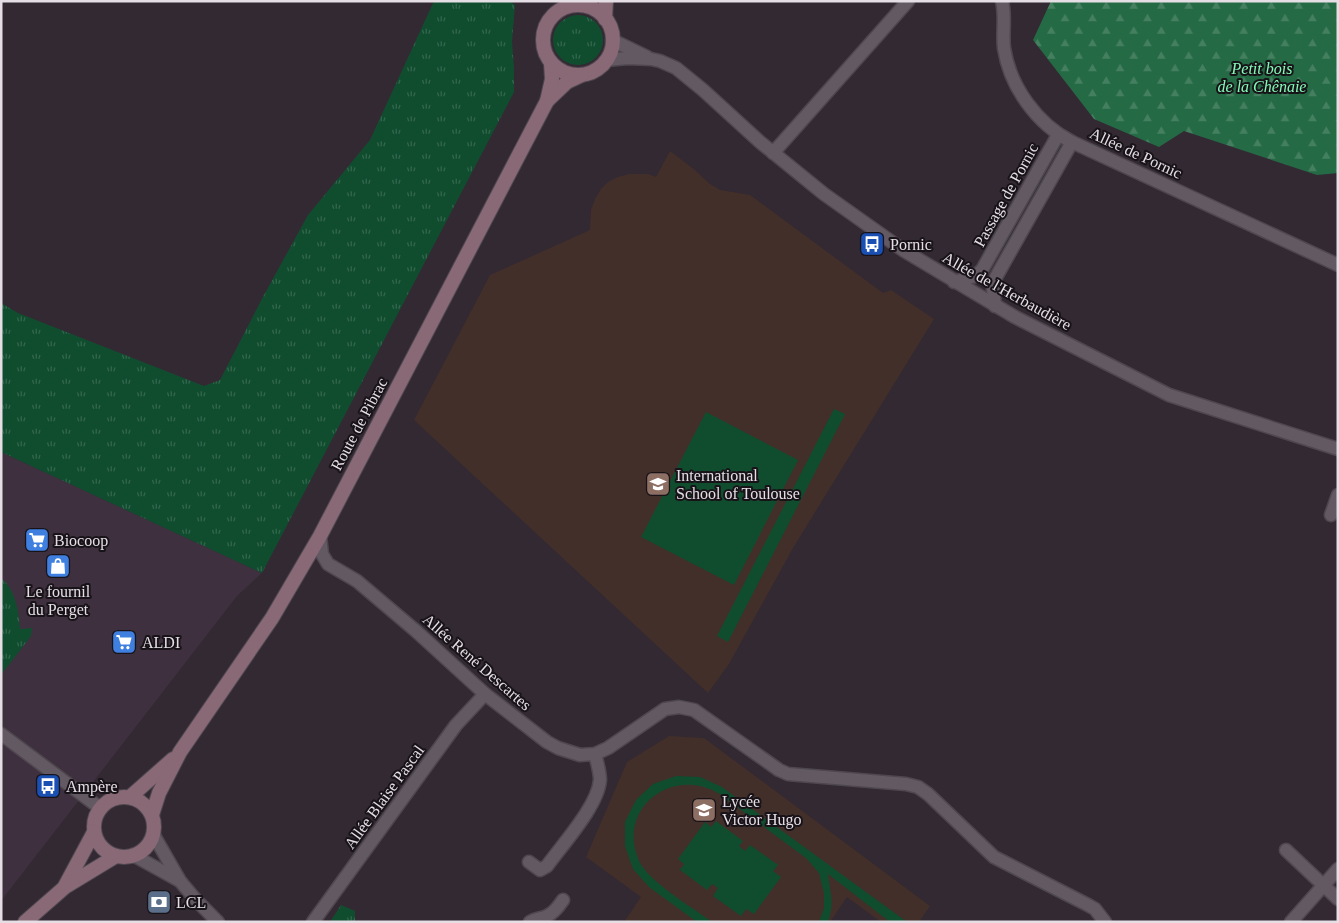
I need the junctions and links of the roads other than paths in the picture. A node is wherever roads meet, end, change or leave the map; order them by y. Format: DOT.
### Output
graph roads {
  1 [pos="606,1"];
  2 [pos="908,1"];
  3 [pos="1002,1"];
  4 [pos="584,4"];
  5 [pos="605,19"];
  6 [pos="612,40"];
  7 [pos="651,59"];
  8 [pos="606,60"];
  9 [pos="552,63"];
  10 [pos="582,75"];
  11 [pos="547,101"];
  12 [pos="1058,135"];
  13 [pos="1072,142"];
  14 [pos="772,153"];
  15 [pos="1338,266"];
  16 [pos="954,282"];
  17 [pos="996,306"];
  18 [pos="1338,449"];
  19 [pos="1338,495"];
  20 [pos="1331,515"];
  21 [pos="320,536"];
  22 [pos="485,694"];
  23 [pos="1,734"];
  24 [pos="180,752"];
  25 [pos="595,754"];
  26 [pos="130,797"];
  27 [pos="100,808"];
  28 [pos="152,815"];
  29 [pos="94,832"];
  30 [pos="153,834"];
  31 [pos="1286,850"];
  32 [pos="133,855"];
  33 [pos="116,856"];
  34 [pos="528,862"];
  35 [pos="1338,869"];
  36 [pos="180,881"];
  37 [pos="1323,886"];
  38 [pos="65,887"];
  39 [pos="1338,899"];
  40 [pos="563,900"];
  41 [pos="25,922"];
  42 [pos="218,922"];
  43 [pos="312,922"];
  44 [pos="530,922"];
  45 [pos="1105,922"];
  46 [pos="1291,922"];
  1 -- 5 [label="main road"];
  2 -- 14 [label="street"];
  3 -- 12 [label="street, Allée de Pornic"];
  4 -- 5 [label="main road"];
  4 -- 9 [label="main road"];
  5 -- 6 [label="main road"];
  6 -- 7 [label="street, Allée de l'Herbaudière"];
  6 -- 8 [label="main road"];
  7 -- 8 [label="street, Allée de l'Herbaudière"];
  7 -- 14 [label="street, Allée de l'Herbaudière"];
  8 -- 10 [label="main road"];
  9 -- 10 [label="main road"];
  9 -- 11 [label="main road, Route de Pibrac"];
  10 -- 11 [label="main road, Route de Pibrac"];
  11 -- 21 [label="main road, Route de Pibrac"];
  12 -- 13 [label="street, Allée de Pornic"];
  12 -- 16 [label="street, Passage de Pornic"];
  13 -- 15 [label="street, Allée de Pornic"];
  13 -- 17 [label="street, Passage de Pornic"];
  14 -- 16 [label="street, Allée de l'Herbaudière"];
  16 -- 17 [label="street, Allée de l'Herbaudière"];
  17 -- 18 [label="street, Allée de l'Herbaudière"];
  19 -- 20 [label="street"];
  21 -- 22 [label="street, Allée René Descartes"];
  21 -- 24 [label="main road, Route de Pibrac"];
  22 -- 25 [label="street, Allée René Descartes"];
  22 -- 43 [label="street, Allée Blaise Pascal"];
  23 -- 27 [label="street"];
  24 -- 26 [label="main road, Route de Pibrac"];
  24 -- 28 [label="main road, Route de Pibrac"];
  25 -- 34 [label="street"];
  25 -- 45 [label="street"];
  26 -- 27 [label="main road"];
  26 -- 28 [label="main road"];
  27 -- 29 [label="main road"];
  28 -- 30 [label="main road"];
  29 -- 33 [label="main road"];
  29 -- 38 [label="main road"];
  30 -- 32 [label="main road"];
  30 -- 36 [label="street"];
  31 -- 37 [label="street"];
  32 -- 33 [label="main road"];
  32 -- 36 [label="street"];
  33 -- 38 [label="main road"];
  35 -- 37 [label="street"];
  36 -- 42 [label="street"];
  37 -- 39 [label="street"];
  37 -- 46 [label="street"];
  38 -- 41 [label="main road"];
  40 -- 44 [label="street"];
}
